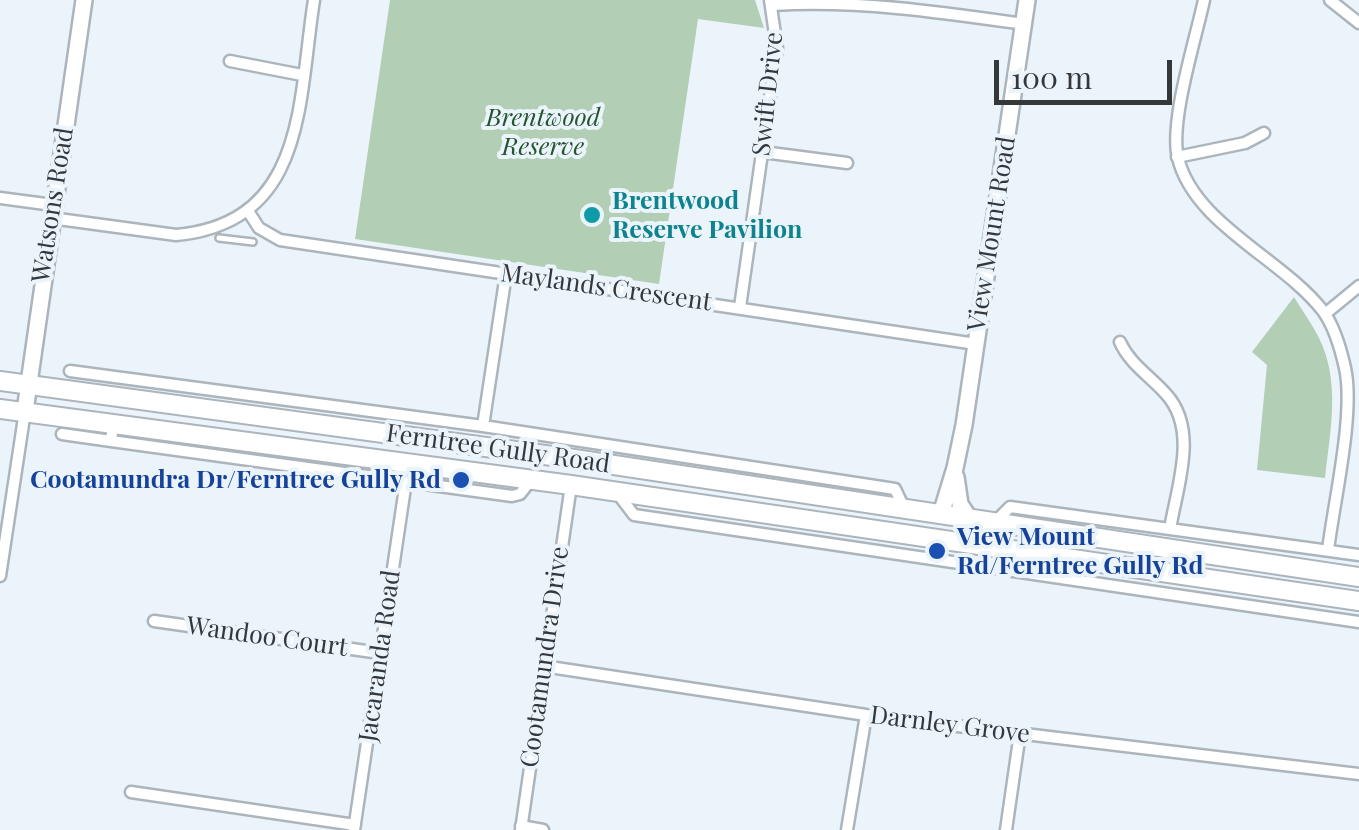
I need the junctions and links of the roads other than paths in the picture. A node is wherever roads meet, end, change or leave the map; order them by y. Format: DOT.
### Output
graph roads {
  1 [pos="84,0"];
  2 [pos="314,0"];
  3 [pos="1027,0"];
  4 [pos="1204,0"];
  5 [pos="1330,0"];
  6 [pos="873,2"];
  7 [pos="772,3"];
  8 [pos="1359,23"];
  9 [pos="1024,24"];
  10 [pos="230,62"];
  11 [pos="302,75"];
  12 [pos="1264,132"];
  13 [pos="763,152"];
  14 [pos="1177,157"];
  15 [pos="847,163"];
  16 [pos="0,198"];
  17 [pos="248,211"];
  18 [pos="52,212"];
  19 [pos="228,224"];
  20 [pos="219,238"];
  21 [pos="232,238"];
  22 [pos="253,242"];
  23 [pos="506,274"];
  24 [pos="1359,286"];
  25 [pos="740,307"];
  26 [pos="1325,314"];
  27 [pos="1120,342"];
  28 [pos="976,344"];
  29 [pos="70,371"];
  30 [pos="0,381"];
  31 [pos="28,385"];
  32 [pos="193,397"];
  33 [pos="0,408"];
  34 [pos="25,411"];
  35 [pos="482,426"];
  36 [pos="112,432"];
  37 [pos="62,434"];
  38 [pos="574,459"];
  39 [pos="956,468"];
  40 [pos="531,480"];
  41 [pos="406,481"];
  42 [pos="570,485"];
  43 [pos="616,492"];
  44 [pos="904,508"];
  45 [pos="941,514"];
  46 [pos="969,518"];
  47 [pos="995,522"];
  48 [pos="860,527"];
  49 [pos="1170,529"];
  50 [pos="946,540"];
  51 [pos="858,548"];
  52 [pos="1328,550"];
  53 [pos="1359,555"];
  54 [pos="0,576"];
  55 [pos="1359,577"];
  56 [pos="1359,601"];
  57 [pos="154,621"];
  58 [pos="1359,622"];
  59 [pos="380,653"];
  60 [pos="543,666"];
  61 [pos="866,714"];
  62 [pos="1020,734"];
  63 [pos="1359,774"];
  64 [pos="131,792"];
  65 [pos="355,828"];
  66 [pos="521,828"];
  67 [pos="543,830"];
  68 [pos="848,830"];
  69 [pos="1006,830"];
  1 -- 18 [label="street, Watsons Road"];
  2 -- 11 [label="street"];
  3 -- 9 [label="street, View Mount Road"];
  4 -- 14 [label="street"];
  5 -- 8 [label="street"];
  6 -- 7 [label="street"];
  6 -- 9 [label="street"];
  7 -- 13 [label="street, Swift Drive"];
  9 -- 28 [label="street, View Mount Road"];
  10 -- 11 [label="street"];
  11 -- 17 [label="street"];
  12 -- 14 [label="street"];
  13 -- 15 [label="street"];
  13 -- 25 [label="street, Swift Drive"];
  14 -- 26 [label="street"];
  16 -- 18 [label="street"];
  17 -- 19 [label="street"];
  17 -- 23 [label="street, Maylands Crescent"];
  18 -- 19 [label="street"];
  18 -- 31 [label="street, Watsons Road"];
  19 -- 21 [label="lane"];
  20 -- 21 [label="lane"];
  21 -- 22 [label="lane"];
  23 -- 25 [label="street, Maylands Crescent"];
  23 -- 35 [label="street"];
  24 -- 26 [label="street"];
  25 -- 28 [label="street, Maylands Crescent"];
  26 -- 52 [label="street"];
  27 -- 49 [label="street"];
  28 -- 39 [label="street, View Mount Road"];
  29 -- 32 [label="street"];
  30 -- 31 [label="main road, Ferntree Gully Road"];
  31 -- 32 [label="main road, Ferntree Gully Road"];
  31 -- 34 [label="street, Watsons Road"];
  32 -- 35 [label="street"];
  32 -- 38 [label="main road, Ferntree Gully Road"];
  33 -- 34 [label="main road, Ferntree Gully Road"];
  34 -- 36 [label="main road, Ferntree Gully Road"];
  34 -- 54 [label="street"];
  35 -- 44 [label="street"];
  36 -- 37 [label="street"];
  36 -- 40 [label="main road, Ferntree Gully Road"];
  36 -- 41 [label="street"];
  38 -- 42 [label="main road"];
  38 -- 44 [label="main road, Ferntree Gully Road"];
  39 -- 45 [label="street, View Mount Road"];
  39 -- 46 [label="street, View Mount Road"];
  40 -- 41 [label="street"];
  40 -- 42 [label="main road, Ferntree Gully Road"];
  41 -- 59 [label="street, Jacaranda Road"];
  42 -- 43 [label="main road, Ferntree Gully Road"];
  42 -- 60 [label="street, Cootamundra Drive"];
  43 -- 48 [label="main road, Ferntree Gully Road"];
  43 -- 51 [label="street, Ferntree Gully Road"];
  44 -- 45 [label="main road, Ferntree Gully Road"];
  45 -- 46 [label="main road, Ferntree Gully Road"];
  45 -- 50 [label="main road"];
  46 -- 47 [label="main road, Ferntree Gully Road"];
  47 -- 49 [label="street, Ferntree Gully Road"];
  47 -- 55 [label="main road, Ferntree Gully Road"];
  48 -- 50 [label="main road, Ferntree Gully Road"];
  48 -- 51 [label="street"];
  49 -- 52 [label="street, Ferntree Gully Road"];
  50 -- 56 [label="main road, Ferntree Gully Road"];
  51 -- 58 [label="street, Ferntree Gully Road"];
  52 -- 53 [label="street, Ferntree Gully Road"];
  57 -- 59 [label="street, Wandoo Court"];
  59 -- 65 [label="street, Jacaranda Road"];
  60 -- 61 [label="street, Darnley Grove"];
  60 -- 66 [label="street, Cootamundra Drive"];
  61 -- 62 [label="street, Darnley Grove"];
  61 -- 68 [label="street"];
  62 -- 63 [label="street, Darnley Grove"];
  62 -- 69 [label="street"];
  64 -- 65 [label="street"];
  66 -- 67 [label="street"];
}
